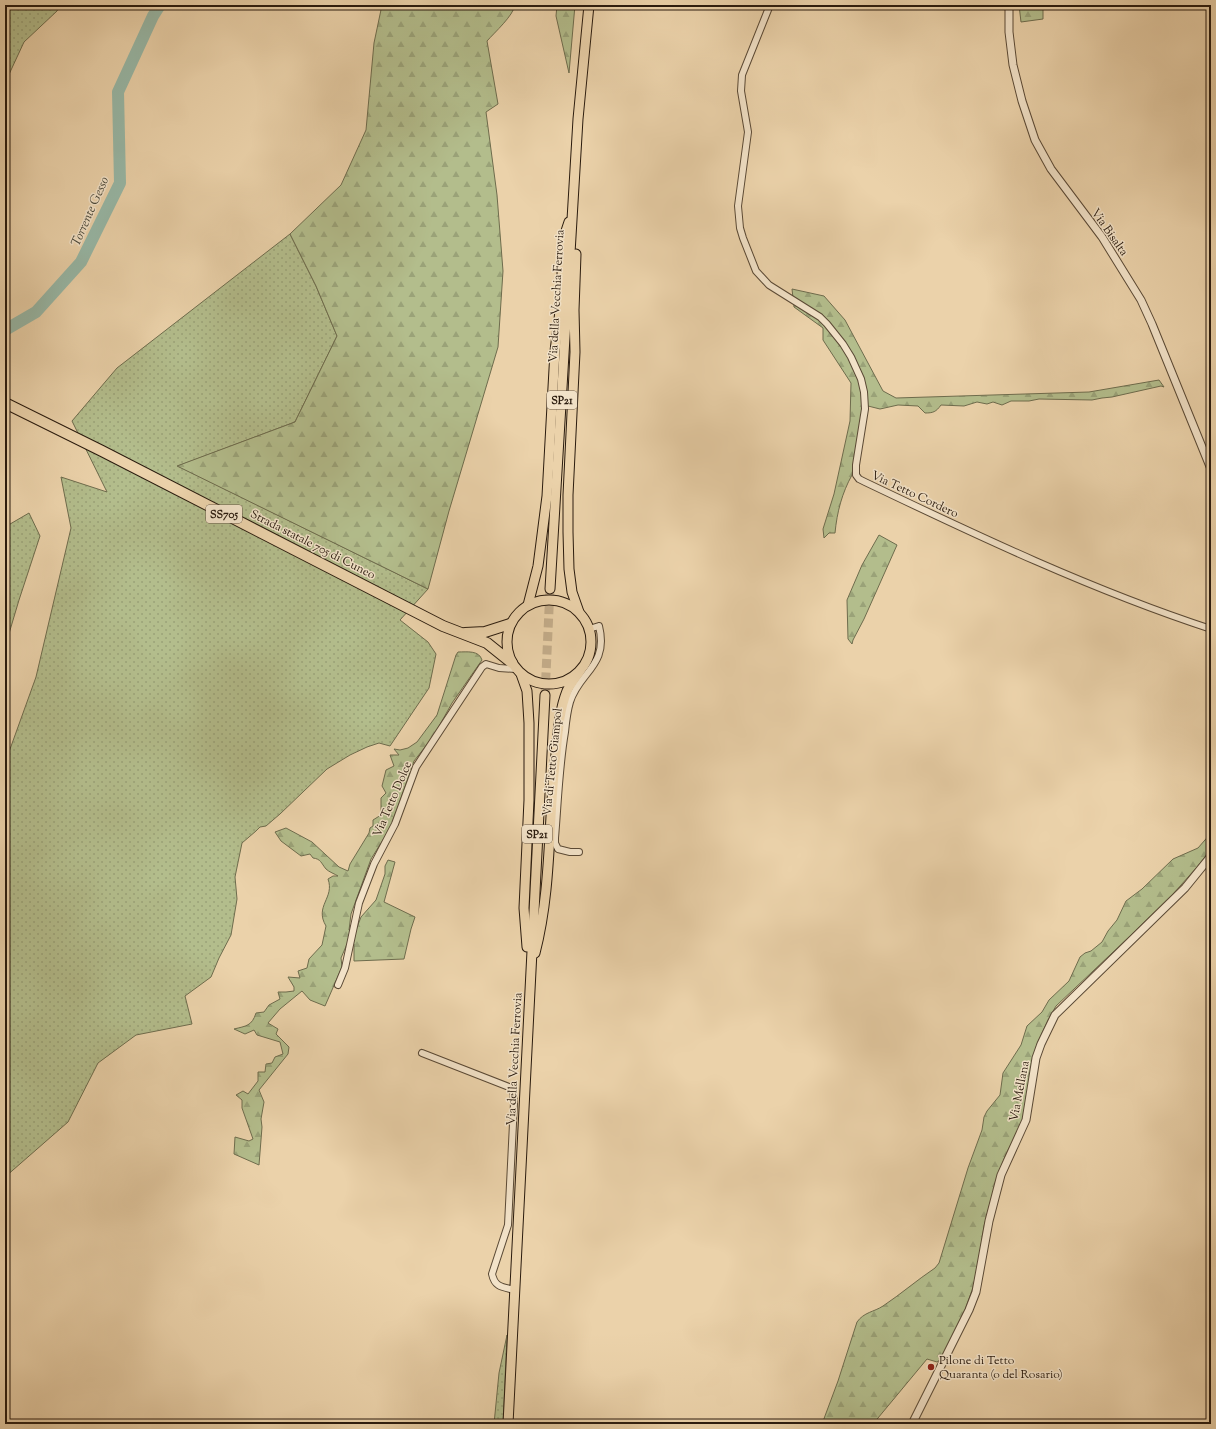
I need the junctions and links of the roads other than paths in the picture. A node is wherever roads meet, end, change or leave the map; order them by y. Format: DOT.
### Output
graph roads {
  1 [pos="589,5"];
  2 [pos="770,5"];
  3 [pos="1009,5"];
  4 [pos="573,211"];
  5 [pos="5,403"];
  6 [pos="1211,469"];
  7 [pos="550,589"];
  8 [pos="528,605"];
  9 [pos="579,612"];
  10 [pos="510,624"];
  11 [pos="589,629"];
  12 [pos="1211,629"];
  13 [pos="459,633"];
  14 [pos="516,668"];
  15 [pos="580,671"];
  16 [pos="545,695"];
  17 [pos="579,852"];
  18 [pos="1211,856"];
  19 [pos="530,974"];
  20 [pos="338,985"];
  21 [pos="422,1053"];
  22 [pos="515,1290"];
  23 [pos="508,1424"];
  24 [pos="912,1424"];
  1 -- 4 [label="main road, Via della Vecchia Ferrovia / SP21"];
  2 -- 12 [label="street, Via Tetto Cordero"];
  3 -- 6 [label="street, Via Bisalta"];
  4 -- 7 [label="main road, Via della Vecchia Ferrovia / SP21"];
  4 -- 8 [label="main road"];
  4 -- 9 [label="main road"];
  5 -- 13 [label="highway, Strada statale 705 di Cuneo / SS705"];
  8 -- 9 [label="main road"];
  8 -- 10 [label="main road"];
  9 -- 11 [label="main road"];
  10 -- 13 [label="highway, SS705"];
  10 -- 14 [label="main road"];
  11 -- 15 [label="main road"];
  11 -- 17 [label="street, Via di Tetto Giampol"];
  13 -- 14 [label="highway, SS705"];
  14 -- 15 [label="main road"];
  14 -- 19 [label="main road"];
  14 -- 20 [label="street, Via Tetto Dolce"];
  15 -- 19 [label="main road"];
  16 -- 19 [label="main road, Via della Vecchia Ferrovia / SP21"];
  18 -- 24 [label="street, Via Mellana"];
  19 -- 22 [label="main road, Via della Vecchia Ferrovia"];
  21 -- 22 [label="street"];
  22 -- 23 [label="main road, Via della Vecchia Ferrovia"];
}
